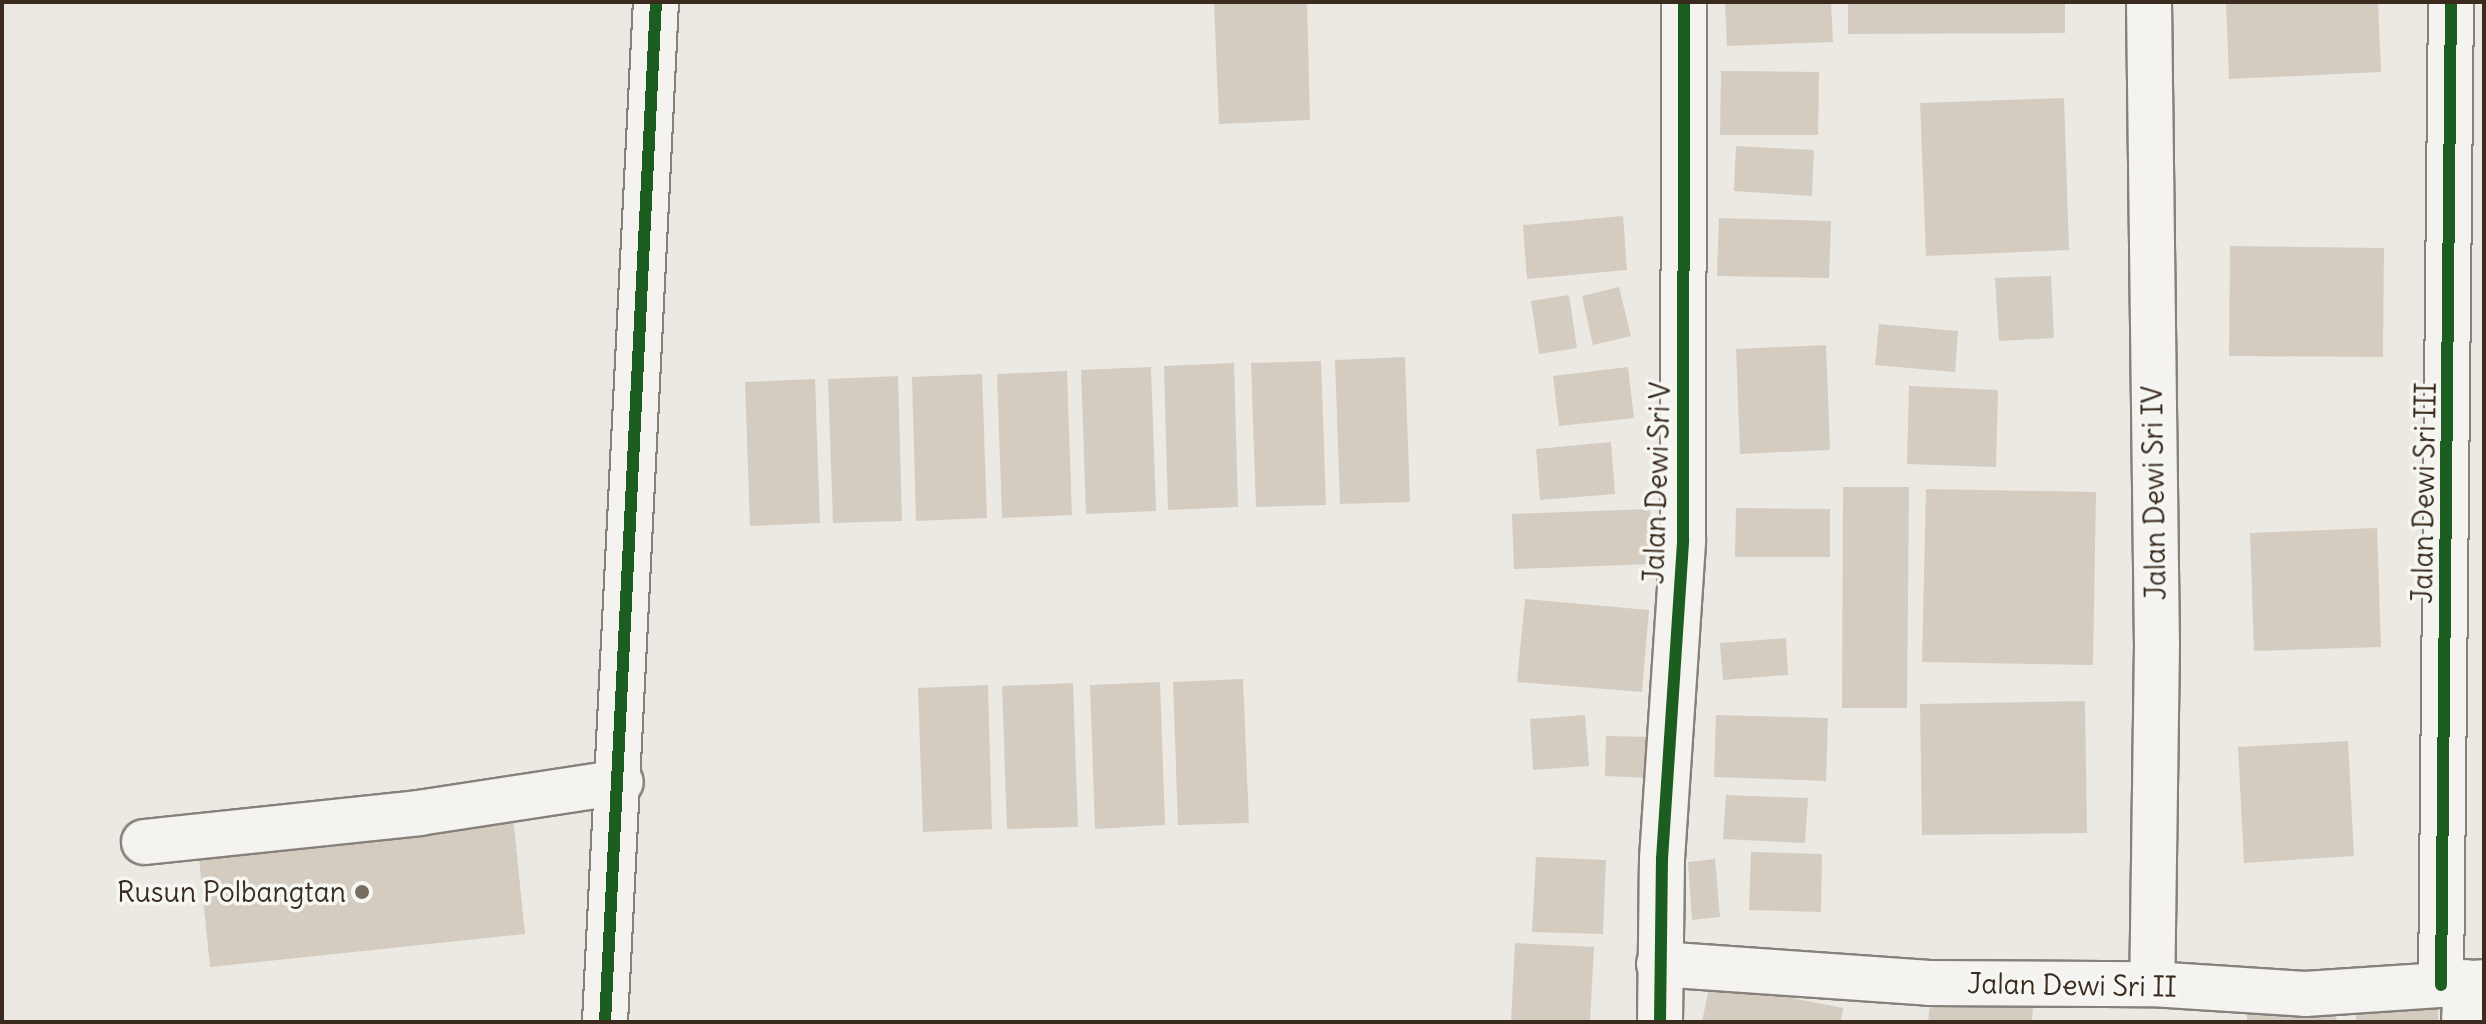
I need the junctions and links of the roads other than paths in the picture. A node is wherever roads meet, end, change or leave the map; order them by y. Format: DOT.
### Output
graph roads {
  1 [pos="656,2"];
  2 [pos="1684,2"];
  3 [pos="2149,2"];
  4 [pos="2451,2"];
  5 [pos="621,782"];
  6 [pos="144,842"];
  7 [pos="1659,964"];
  8 [pos="2152,984"];
  9 [pos="2464,993"];
  10 [pos="605,1022"];
  11 [pos="1660,1022"];
  1 -- 5 [label="street"];
  2 -- 7 [label="street, Jalan Dewi Sri V"];
  3 -- 8 [label="street, Jalan Dewi Sri IV"];
  4 -- 9 [label="street, Jalan Dewi Sri III"];
  5 -- 6 [label="street"];
  5 -- 10 [label="street"];
  7 -- 8 [label="street, Jalan Dewi Sri II"];
  7 -- 11 [label="street, Jalan Dewi Sri V"];
  8 -- 9 [label="street, Jalan Dewi Sri II"];
}
